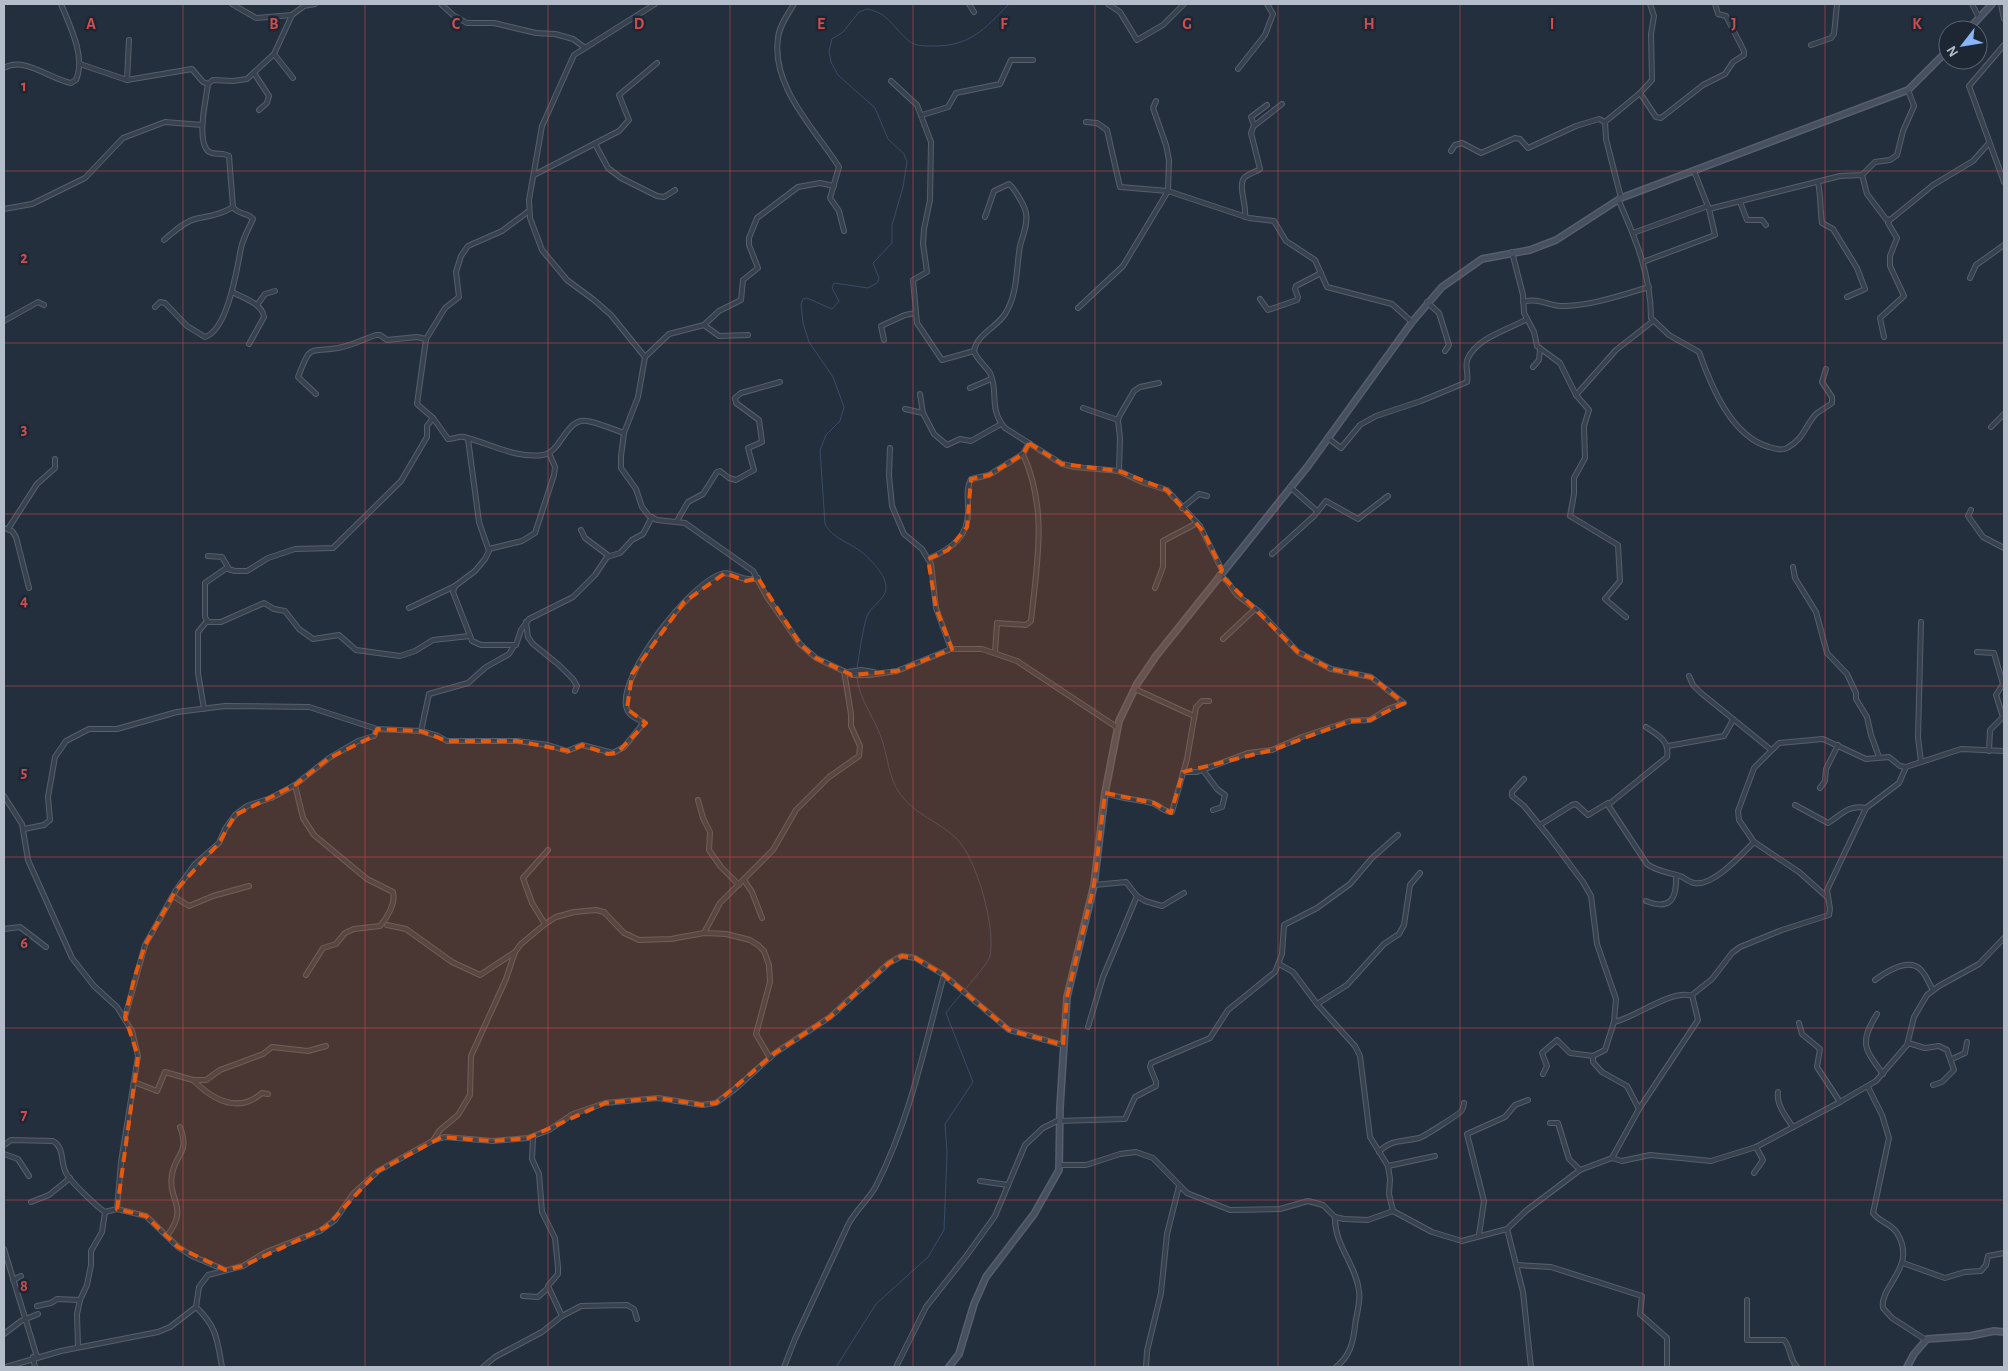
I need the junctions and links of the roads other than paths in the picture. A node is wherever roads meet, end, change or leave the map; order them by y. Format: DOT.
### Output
graph roads {
  1 [pos="61,4"];
  2 [pos="232,4"];
  3 [pos="315,4"];
  4 [pos="441,4"];
  5 [pos="655,4"];
  6 [pos="794,4"];
  7 [pos="969,4"];
  8 [pos="1108,4"];
  9 [pos="1184,4"];
  10 [pos="1267,4"];
  11 [pos="1650,4"];
  12 [pos="1715,4"];
  13 [pos="1837,4"];
  14 [pos="1972,4"];
  15 [pos="1992,4"];
  16 [pos="2001,4"];
  17 [pos="303,5"];
  18 [pos="974,12"];
  19 [pos="292,16"];
  20 [pos="1979,18"];
  21 [pos="2004,19"];
  22 [pos="129,40"];
  23 [pos="1811,45"];
  24 [pos="2004,45"];
  25 [pos="584,47"];
  26 [pos="274,54"];
  27 [pos="1033,60"];
  28 [pos="1938,60"];
  29 [pos="657,62"];
  30 [pos="80,64"];
  31 [pos="4,68"];
  32 [pos="1238,69"];
  33 [pos="254,73"];
  34 [pos="294,78"];
  35 [pos="127,80"];
  36 [pos="891,81"];
  37 [pos="208,84"];
  38 [pos="1908,90"];
  39 [pos="1640,93"];
  40 [pos="1156,101"];
  41 [pos="1267,104"];
  42 [pos="1282,104"];
  43 [pos="259,110"];
  44 [pos="922,115"];
  45 [pos="1086,122"];
  46 [pos="1605,122"];
  47 [pos="202,125"];
  48 [pos="1254,126"];
  49 [pos="1989,143"];
  50 [pos="595,144"];
  51 [pos="1451,151"];
  52 [pos="1694,171"];
  53 [pos="534,175"];
  54 [pos="1862,175"];
  55 [pos="1818,182"];
  56 [pos="2004,182"];
  57 [pos="834,186"];
  58 [pos="675,190"];
  59 [pos="1168,191"];
  60 [pos="1620,199"];
  61 [pos="1740,202"];
  62 [pos="233,207"];
  63 [pos="4,208"];
  64 [pos="1709,208"];
  65 [pos="529,211"];
  66 [pos="985,217"];
  67 [pos="1245,217"];
  68 [pos="1890,220"];
  69 [pos="1766,225"];
  70 [pos="844,231"];
  71 [pos="1633,232"];
  72 [pos="164,240"];
  73 [pos="2004,245"];
  74 [pos="1512,252"];
  75 [pos="1643,262"];
  76 [pos="1321,273"];
  77 [pos="1970,278"];
  78 [pos="1649,288"];
  79 [pos="275,291"];
  80 [pos="232,292"];
  81 [pos="1847,297"];
  82 [pos="1260,299"];
  83 [pos="1427,302"];
  84 [pos="1523,302"];
  85 [pos="44,305"];
  86 [pos="257,306"];
  87 [pos="155,307"];
  88 [pos="1078,308"];
  89 [pos="916,313"];
  90 [pos="1527,319"];
  91 [pos="1653,321"];
  92 [pos="4,322"];
  93 [pos="1412,322"];
  94 [pos="704,325"];
  95 [pos="748,335"];
  96 [pos="1884,337"];
  97 [pos="426,339"];
  98 [pos="884,340"];
  99 [pos="250,344"];
  100 [pos="1540,349"];
  101 [pos="974,351"];
  102 [pos="1445,352"];
  103 [pos="645,357"];
  104 [pos="1533,367"];
  105 [pos="1826,368"];
  106 [pos="991,379"];
  107 [pos="780,382"];
  108 [pos="1158,383"];
  109 [pos="970,388"];
  110 [pos="316,394"];
  111 [pos="920,394"];
  112 [pos="1576,395"];
  113 [pos="1083,408"];
  114 [pos="905,409"];
  115 [pos="923,413"];
  116 [pos="2004,414"];
  117 [pos="433,418"];
  118 [pos="1118,420"];
  119 [pos="1001,424"];
  120 [pos="1991,428"];
  121 [pos="624,433"];
  122 [pos="1328,438"];
  123 [pos="468,439"];
  124 [pos="1030,444"];
  125 [pos="890,448"];
  126 [pos="549,453"];
  127 [pos="1023,454"];
  128 [pos="55,459"];
  129 [pos="1119,471"];
  130 [pos="1290,487"];
  131 [pos="1207,496"];
  132 [pos="1388,496"];
  133 [pos="1182,508"];
  134 [pos="1971,510"];
  135 [pos="1317,511"];
  136 [pos="652,517"];
  137 [pos="677,521"];
  138 [pos="1197,523"];
  139 [pos="6,529"];
  140 [pos="582,530"];
  141 [pos="2004,548"];
  142 [pos="489,549"];
  143 [pos="1272,554"];
  144 [pos="208,556"];
  145 [pos="609,556"];
  146 [pos="928,559"];
  147 [pos="1793,567"];
  148 [pos="228,569"];
  149 [pos="1221,573"];
  150 [pos="758,578"];
  151 [pos="455,586"];
  152 [pos="29,588"];
  153 [pos="1155,588"];
  154 [pos="410,608"];
  155 [pos="1255,609"];
  156 [pos="1626,617"];
  157 [pos="207,620"];
  158 [pos="526,622"];
  159 [pos="1922,622"];
  160 [pos="470,636"];
  161 [pos="1223,639"];
  162 [pos="514,646"];
  163 [pos="951,649"];
  164 [pos="1977,652"];
  165 [pos="994,653"];
  166 [pos="846,672"];
  167 [pos="1689,676"];
  168 [pos="1135,689"];
  169 [pos="575,691"];
  170 [pos="1209,701"];
  171 [pos="204,709"];
  172 [pos="1194,716"];
  173 [pos="1733,720"];
  174 [pos="1646,727"];
  175 [pos="1118,728"];
  176 [pos="377,729"];
  177 [pos="421,731"];
  178 [pos="1838,745"];
  179 [pos="1668,746"];
  180 [pos="1770,749"];
  181 [pos="1988,751"];
  182 [pos="2004,751"];
  183 [pos="1879,757"];
  184 [pos="1921,762"];
  185 [pos="1906,767"];
  186 [pos="1203,770"];
  187 [pos="1183,772"];
  188 [pos="1524,779"];
  189 [pos="295,785"];
  190 [pos="1820,788"];
  191 [pos="1105,793"];
  192 [pos="4,796"];
  193 [pos="698,800"];
  194 [pos="1608,803"];
  195 [pos="1795,805"];
  196 [pos="1866,808"];
  197 [pos="1213,810"];
  198 [pos="1540,825"];
  199 [pos="24,829"];
  200 [pos="1398,835"];
  201 [pos="1754,842"];
  202 [pos="548,850"];
  203 [pos="1420,873"];
  204 [pos="1676,875"];
  205 [pos="744,880"];
  206 [pos="739,885"];
  207 [pos="1094,885"];
  208 [pos="249,886"];
  209 [pos="1184,893"];
  210 [pos="173,896"];
  211 [pos="1137,896"];
  212 [pos="1827,897"];
  213 [pos="1646,901"];
  214 [pos="762,918"];
  215 [pos="545,924"];
  216 [pos="387,925"];
  217 [pos="4,929"];
  218 [pos="704,933"];
  219 [pos="2004,938"];
  220 [pos="46,947"];
  221 [pos="515,952"];
  222 [pos="1279,964"];
  223 [pos="306,974"];
  224 [pos="944,975"];
  225 [pos="1875,980"];
  226 [pos="1933,990"];
  227 [pos="1692,996"];
  228 [pos="1317,1004"];
  229 [pos="1878,1014"];
  230 [pos="125,1017"];
  231 [pos="1614,1022"];
  232 [pos="1799,1023"];
  233 [pos="1088,1028"];
  234 [pos="1967,1042"];
  235 [pos="1908,1043"];
  236 [pos="1063,1045"];
  237 [pos="326,1046"];
  238 [pos="1593,1056"];
  239 [pos="770,1058"];
  240 [pos="1952,1059"];
  241 [pos="1543,1074"];
  242 [pos="1883,1074"];
  243 [pos="193,1080"];
  244 [pos="134,1082"];
  245 [pos="1933,1085"];
  246 [pos="1868,1087"];
  247 [pos="1778,1092"];
  248 [pos="268,1094"];
  249 [pos="1528,1100"];
  250 [pos="1840,1102"];
  251 [pos="1464,1103"];
  252 [pos="1639,1110"];
  253 [pos="1060,1121"];
  254 [pos="1550,1123"];
  255 [pos="1793,1127"];
  256 [pos="180,1128"];
  257 [pos="534,1137"];
  258 [pos="434,1140"];
  259 [pos="4,1145"];
  260 [pos="1756,1147"];
  261 [pos="1379,1152"];
  262 [pos="4,1154"];
  263 [pos="1435,1156"];
  264 [pos="1612,1158"];
  265 [pos="1060,1165"];
  266 [pos="1388,1166"];
  267 [pos="1580,1170"];
  268 [pos="1754,1173"];
  269 [pos="29,1176"];
  270 [pos="70,1178"];
  271 [pos="980,1181"];
  272 [pos="1008,1185"];
  273 [pos="1179,1186"];
  274 [pos="31,1202"];
  275 [pos="117,1209"];
  276 [pos="1393,1211"];
  277 [pos="105,1212"];
  278 [pos="1335,1218"];
  279 [pos="1507,1229"];
  280 [pos="1480,1235"];
  281 [pos="166,1236"];
  282 [pos="4,1249"];
  283 [pos="2004,1252"];
  284 [pos="1903,1263"];
  285 [pos="1517,1265"];
  286 [pos="225,1270"];
  287 [pos="21,1276"];
  288 [pos="13,1280"];
  289 [pos="548,1288"];
  290 [pos="523,1296"];
  291 [pos="80,1300"];
  292 [pos="1747,1300"];
  293 [pos="37,1306"];
  294 [pos="196,1307"];
  295 [pos="38,1314"];
  296 [pos="562,1316"];
  297 [pos="26,1318"];
  298 [pos="637,1319"];
  299 [pos="2004,1332"];
  300 [pos="4,1334"];
  301 [pos="1926,1340"];
  302 [pos="78,1347"];
  303 [pos="35,1357"];
  304 [pos="6,1367"];
  305 [pos="35,1367"];
  306 [pos="222,1367"];
  307 [pos="483,1367"];
  308 [pos="784,1367"];
  309 [pos="896,1367"];
  310 [pos="949,1367"];
  311 [pos="1146,1367"];
  312 [pos="1336,1367"];
  313 [pos="1531,1367"];
  314 [pos="1667,1367"];
  315 [pos="1797,1367"];
  316 [pos="1907,1367"];
  1 -- 30 [label="street"];
  2 -- 19 [label="street"];
  3 -- 17 [label="street"];
  4 -- 25 [label="street"];
  5 -- 25 [label="street"];
  6 -- 57 [label="street"];
  7 -- 18 [label="street"];
  8 -- 9 [label="street"];
  10 -- 32 [label="street"];
  11 -- 39 [label="street"];
  12 -- 39 [label="street"];
  13 -- 23 [label="street"];
  14 -- 20 [label="street"];
  15 -- 20 [label="street"];
  16 -- 21 [label="street"];
  17 -- 19 [label="street"];
  19 -- 26 [label="street"];
  22 -- 35 [label="street"];
  24 -- 49 [label="street"];
  25 -- 53 [label="street"];
  26 -- 33 [label="street"];
  26 -- 34 [label="street"];
  27 -- 44 [label="street"];
  28 -- 38 [label="street"];
  29 -- 50 [label="street"];
  30 -- 31 [label="street"];
  30 -- 35 [label="street"];
  33 -- 37 [label="street"];
  33 -- 43 [label="street"];
  35 -- 37 [label="street"];
  36 -- 44 [label="street"];
  37 -- 47 [label="street"];
  38 -- 52 [label="street"];
  38 -- 54 [label="street"];
  39 -- 46 [label="street"];
  40 -- 59 [label="street"];
  41 -- 48 [label="street"];
  42 -- 48 [label="street"];
  44 -- 89 [label="street"];
  45 -- 59 [label="street"];
  46 -- 51 [label="street"];
  46 -- 60 [label="street"];
  47 -- 62 [label="street"];
  47 -- 63 [label="street"];
  48 -- 67 [label="street"];
  49 -- 56 [label="street"];
  49 -- 68 [label="street"];
  50 -- 53 [label="street"];
  50 -- 58 [label="street"];
  52 -- 60 [label="street"];
  52 -- 64 [label="street"];
  53 -- 65 [label="street"];
  54 -- 55 [label="street"];
  54 -- 68 [label="street"];
  55 -- 61 [label="street"];
  55 -- 81 [label="street"];
  57 -- 70 [label="street"];
  57 -- 94 [label="street"];
  59 -- 67 [label="street"];
  59 -- 88 [label="street"];
  60 -- 71 [label="street"];
  60 -- 74 [label="street"];
  61 -- 64 [label="street"];
  61 -- 69 [label="street"];
  62 -- 72 [label="street"];
  62 -- 80 [label="street"];
  64 -- 71 [label="street"];
  64 -- 75 [label="street"];
  65 -- 97 [label="street"];
  65 -- 103 [label="street"];
  66 -- 101 [label="street"];
  67 -- 76 [label="street"];
  68 -- 96 [label="street"];
  71 -- 75 [label="street"];
  73 -- 77 [label="street"];
  74 -- 83 [label="street"];
  74 -- 84 [label="street"];
  75 -- 78 [label="street"];
  76 -- 82 [label="street"];
  76 -- 93 [label="street"];
  78 -- 84 [label="street"];
  78 -- 91 [label="street"];
  79 -- 86 [label="street"];
  80 -- 86 [label="street"];
  80 -- 87 [label="street"];
  83 -- 93 [label="street"];
  83 -- 102 [label="street"];
  84 -- 90 [label="street"];
  85 -- 92 [label="street"];
  86 -- 99 [label="street"];
  89 -- 98 [label="street"];
  89 -- 101 [label="street"];
  90 -- 100 [label="street"];
  90 -- 122 [label="street"];
  91 -- 105 [label="street"];
  91 -- 112 [label="street"];
  93 -- 122 [label="street"];
  94 -- 95 [label="street"];
  94 -- 103 [label="street"];
  97 -- 110 [label="street"];
  97 -- 117 [label="street"];
  100 -- 104 [label="street"];
  100 -- 112 [label="street"];
  101 -- 106 [label="street"];
  103 -- 121 [label="street"];
  106 -- 109 [label="street"];
  106 -- 119 [label="street"];
  107 -- 137 [label="street"];
  108 -- 118 [label="street"];
  111 -- 115 [label="street"];
  112 -- 156 [label="street"];
  113 -- 118 [label="street"];
  114 -- 115 [label="street"];
  115 -- 119 [label="street"];
  116 -- 120 [label="street"];
  117 -- 123 [label="street"];
  117 -- 148 [label="street"];
  118 -- 129 [label="street"];
  119 -- 124 [label="street"];
  121 -- 126 [label="street"];
  121 -- 136 [label="street"];
  122 -- 130 [label="street"];
  123 -- 126 [label="street"];
  123 -- 142 [label="street"];
  124 -- 127 [label="street"];
  124 -- 129 [label="street"];
  125 -- 146 [label="street"];
  126 -- 142 [label="street"];
  127 -- 146 [label="street"];
  127 -- 165 [label="street"];
  128 -- 139 [label="street"];
  129 -- 133 [label="street"];
  130 -- 135 [label="street"];
  130 -- 149 [label="street"];
  131 -- 133 [label="street"];
  132 -- 135 [label="street"];
  133 -- 138 [label="street"];
  134 -- 141 [label="street"];
  135 -- 143 [label="street"];
  136 -- 137 [label="street"];
  136 -- 145 [label="street"];
  137 -- 150 [label="street"];
  138 -- 149 [label="street"];
  138 -- 153 [label="street"];
  139 -- 152 [label="street"];
  140 -- 145 [label="street"];
  142 -- 151 [label="street"];
  144 -- 148 [label="street"];
  145 -- 158 [label="street"];
  146 -- 163 [label="street"];
  147 -- 183 [label="street"];
  148 -- 157 [label="street"];
  149 -- 155 [label="street"];
  149 -- 168 [label="street"];
  150 -- 166 [label="street"];
  150 -- 177 [label="street"];
  151 -- 154 [label="street"];
  151 -- 160 [label="street"];
  155 -- 161 [label="street"];
  155 -- 186 [label="street"];
  157 -- 160 [label="street"];
  157 -- 171 [label="street"];
  158 -- 162 [label="street"];
  158 -- 169 [label="street"];
  159 -- 184 [label="street"];
  160 -- 162 [label="street"];
  162 -- 177 [label="street"];
  163 -- 165 [label="street"];
  163 -- 166 [label="street"];
  164 -- 181 [label="street"];
  165 -- 175 [label="street"];
  166 -- 205 [label="street"];
  167 -- 173 [label="street"];
  168 -- 172 [label="street"];
  168 -- 175 [label="street"];
  170 -- 172 [label="street"];
  171 -- 176 [label="street"];
  171 -- 199 [label="street"];
  172 -- 187 [label="street"];
  173 -- 179 [label="street"];
  173 -- 180 [label="street"];
  174 -- 179 [label="street"];
  175 -- 191 [label="street"];
  176 -- 177 [label="street"];
  176 -- 189 [label="street"];
  178 -- 180 [label="street"];
  178 -- 183 [label="street"];
  178 -- 190 [label="street"];
  179 -- 194 [label="street"];
  180 -- 201 [label="street"];
  181 -- 182 [label="street"];
  181 -- 184 [label="street"];
  183 -- 185 [label="street"];
  184 -- 185 [label="street"];
  185 -- 196 [label="street"];
  186 -- 187 [label="street"];
  186 -- 197 [label="street"];
  187 -- 191 [label="street"];
  188 -- 198 [label="street"];
  189 -- 210 [label="street"];
  189 -- 223 [label="street"];
  191 -- 207 [label="street"];
  192 -- 199 [label="street"];
  193 -- 206 [label="street"];
  194 -- 198 [label="street"];
  194 -- 204 [label="street"];
  195 -- 196 [label="street"];
  196 -- 212 [label="street"];
  198 -- 231 [label="street"];
  199 -- 230 [label="street"];
  200 -- 222 [label="street"];
  201 -- 204 [label="street"];
  201 -- 212 [label="street"];
  202 -- 215 [label="street"];
  203 -- 228 [label="street"];
  204 -- 213 [label="street"];
  205 -- 206 [label="street"];
  205 -- 214 [label="street"];
  206 -- 218 [label="street"];
  207 -- 211 [label="street"];
  207 -- 236 [label="street"];
  208 -- 210 [label="street"];
  209 -- 211 [label="street"];
  210 -- 230 [label="street"];
  211 -- 233 [label="street"];
  212 -- 227 [label="street"];
  215 -- 218 [label="street"];
  215 -- 221 [label="street"];
  216 -- 221 [label="street"];
  217 -- 220 [label="street"];
  218 -- 239 [label="street"];
  219 -- 226 [label="street"];
  221 -- 258 [label="street"];
  222 -- 228 [label="street"];
  222 -- 253 [label="street"];
  224 -- 236 [label="street"];
  224 -- 239 [label="street"];
  224 -- 308 [label="street"];
  225 -- 226 [label="street"];
  226 -- 235 [label="street"];
  227 -- 231 [label="street"];
  227 -- 252 [label="street"];
  228 -- 261 [label="street"];
  229 -- 242 [label="street"];
  230 -- 244 [label="street"];
  231 -- 238 [label="street"];
  232 -- 250 [label="street"];
  234 -- 240 [label="street"];
  235 -- 240 [label="street"];
  235 -- 242 [label="street"];
  236 -- 253 [label="street"];
  237 -- 243 [label="street"];
  238 -- 241 [label="street"];
  238 -- 252 [label="street"];
  239 -- 257 [label="street"];
  240 -- 245 [label="street"];
  242 -- 246 [label="street"];
  243 -- 244 [label="street"];
  243 -- 248 [label="street"];
  244 -- 275 [label="street"];
  246 -- 250 [label="street"];
  246 -- 284 [label="street"];
  247 -- 255 [label="street"];
  249 -- 280 [label="street"];
  250 -- 255 [label="street"];
  251 -- 261 [label="street"];
  252 -- 264 [label="street"];
  253 -- 265 [label="street"];
  253 -- 272 [label="street"];
  254 -- 267 [label="street"];
  255 -- 260 [label="street"];
  256 -- 281 [label="street"];
  257 -- 258 [label="street"];
  257 -- 289 [label="street"];
  258 -- 286 [label="street"];
  259 -- 270 [label="street"];
  260 -- 264 [label="street"];
  260 -- 268 [label="street"];
  261 -- 266 [label="street"];
  262 -- 269 [label="street"];
  263 -- 266 [label="street"];
  264 -- 267 [label="street"];
  265 -- 273 [label="street"];
  265 -- 310 [label="street"];
  266 -- 276 [label="street"];
  267 -- 279 [label="street"];
  270 -- 274 [label="street"];
  270 -- 277 [label="street"];
  271 -- 272 [label="street"];
  272 -- 309 [label="street"];
  273 -- 278 [label="street"];
  273 -- 311 [label="street"];
  275 -- 277 [label="street"];
  275 -- 281 [label="street"];
  276 -- 278 [label="street"];
  276 -- 280 [label="street"];
  277 -- 291 [label="street"];
  278 -- 312 [label="street"];
  279 -- 280 [label="street"];
  279 -- 285 [label="street"];
  281 -- 286 [label="street"];
  282 -- 288 [label="street"];
  283 -- 284 [label="street"];
  284 -- 301 [label="street"];
  285 -- 313 [label="street"];
  285 -- 314 [label="street"];
  286 -- 294 [label="street"];
  287 -- 288 [label="street"];
  288 -- 297 [label="street"];
  289 -- 290 [label="street"];
  289 -- 296 [label="street"];
  291 -- 293 [label="street"];
  291 -- 302 [label="street"];
  292 -- 315 [label="street"];
  294 -- 302 [label="street"];
  294 -- 306 [label="street"];
  295 -- 297 [label="street"];
  296 -- 298 [label="street"];
  296 -- 307 [label="street"];
  297 -- 300 [label="street"];
  297 -- 303 [label="street"];
  299 -- 301 [label="street"];
  301 -- 316 [label="street"];
  302 -- 303 [label="street"];
  303 -- 304 [label="street"];
  303 -- 305 [label="street"];
}
